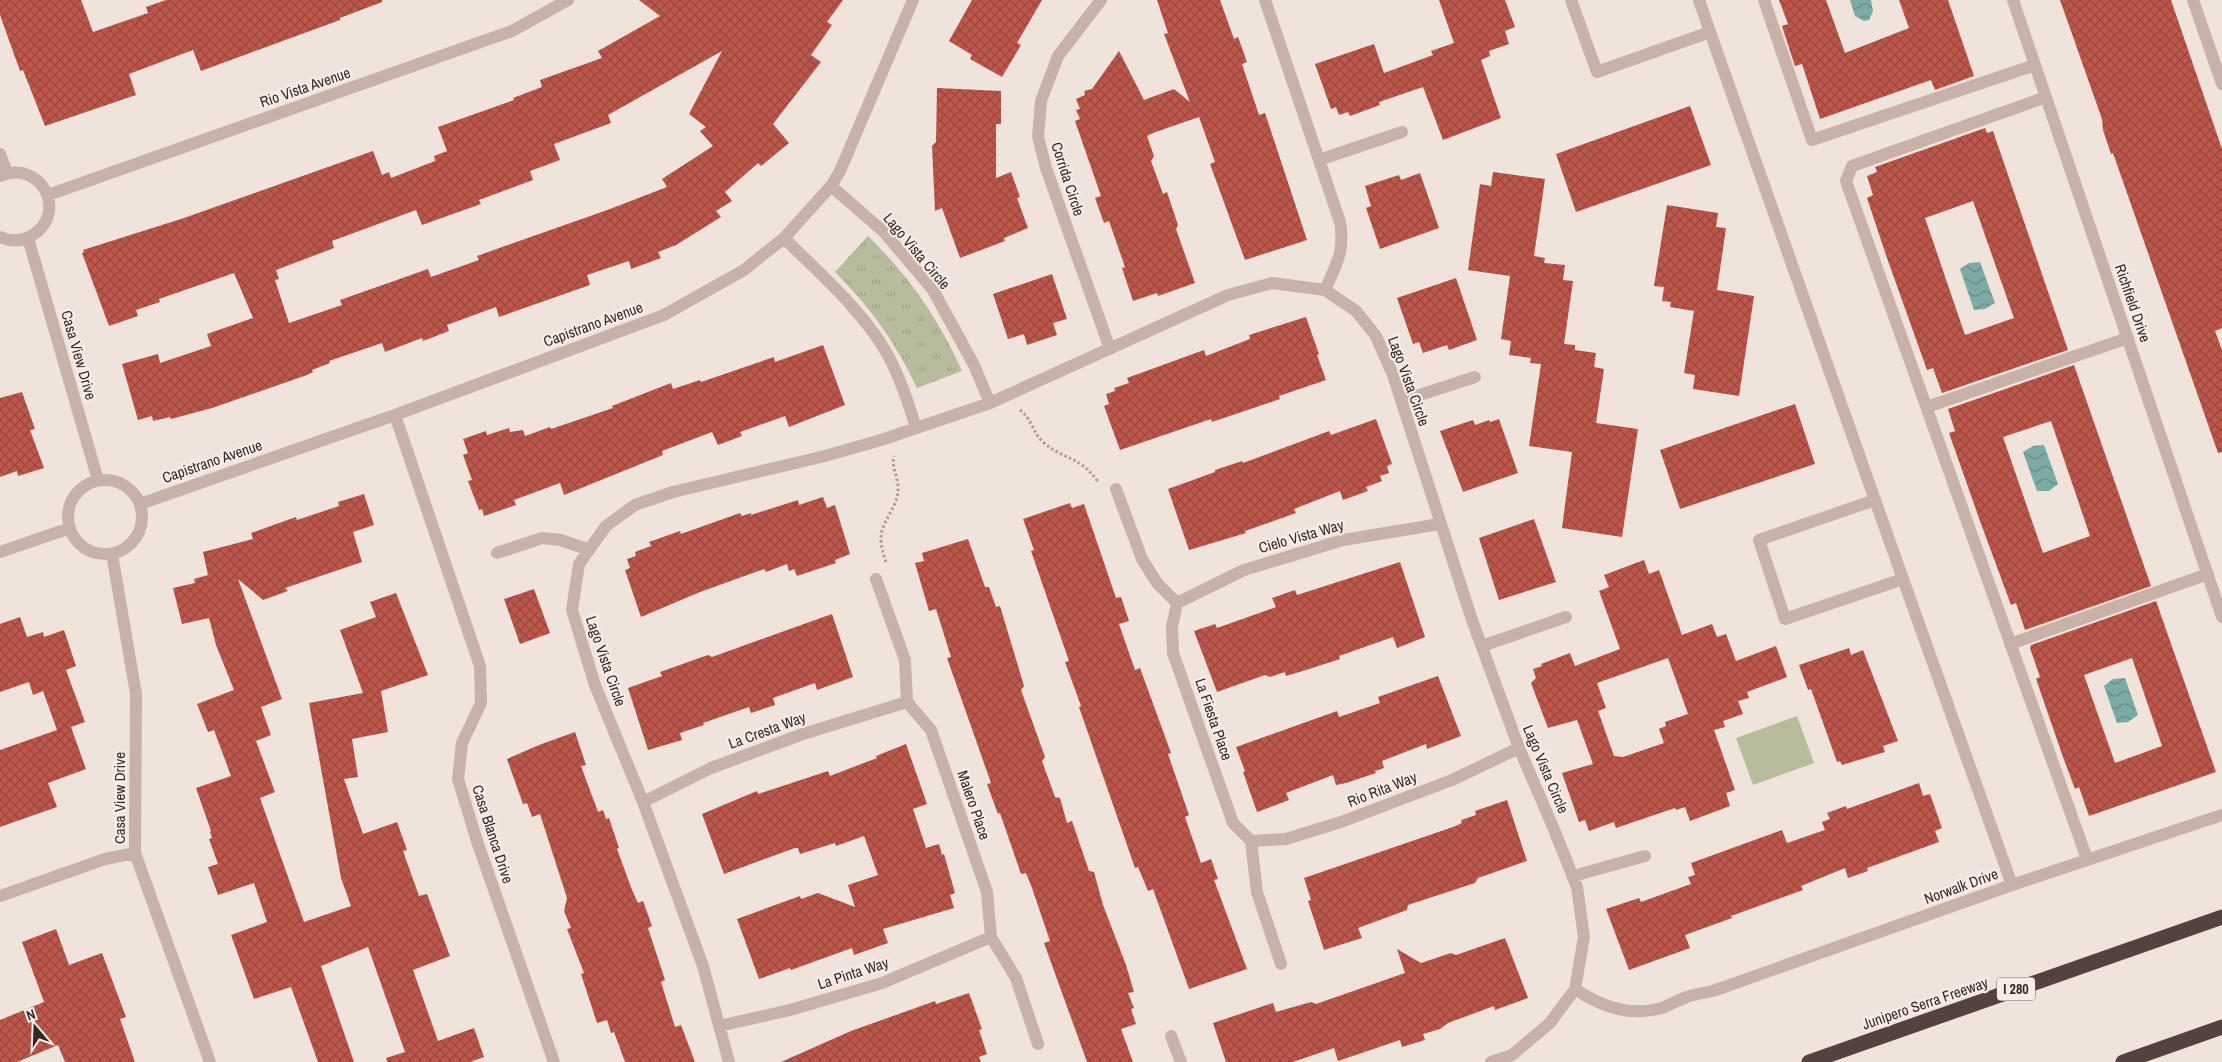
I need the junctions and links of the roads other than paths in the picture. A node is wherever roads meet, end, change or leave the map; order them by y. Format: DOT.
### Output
graph roads {
  1 [pos="568,0"];
  2 [pos="913,0"];
  3 [pos="1101,0"];
  4 [pos="1264,0"];
  5 [pos="1571,0"];
  6 [pos="1699,0"];
  7 [pos="1764,0"];
  8 [pos="2014,0"];
  9 [pos="2193,0"];
  10 [pos="1710,32"];
  11 [pos="2035,65"];
  12 [pos="2222,84"];
  13 [pos="2046,97"];
  14 [pos="1402,132"];
  15 [pos="0,154"];
  16 [pos="1319,160"];
  17 [pos="3,174"];
  18 [pos="831,186"];
  19 [pos="48,195"];
  20 [pos="0,237"];
  21 [pos="28,238"];
  22 [pos="784,238"];
  23 [pos="1325,290"];
  24 [pos="2128,338"];
  25 [pos="1110,349"];
  26 [pos="1475,377"];
  27 [pos="1401,401"];
  28 [pos="990,403"];
  29 [pos="1927,407"];
  30 [pos="394,415"];
  31 [pos="916,428"];
  32 [pos="98,480"];
  33 [pos="1116,489"];
  34 [pos="1875,500"];
  35 [pos="140,504"];
  36 [pos="1440,524"];
  37 [pos="70,528"];
  38 [pos="589,550"];
  39 [pos="0,552"];
  40 [pos="497,553"];
  41 [pos="112,554"];
  42 [pos="2208,574"];
  43 [pos="876,579"];
  44 [pos="1903,579"];
  45 [pos="1178,603"];
  46 [pos="1566,616"];
  47 [pos="2222,617"];
  48 [pos="2010,644"];
  49 [pos="1482,646"];
  50 [pos="907,702"];
  51 [pos="1519,748"];
  52 [pos="643,802"];
  53 [pos="2222,815"];
  54 [pos="1251,840"];
  55 [pos="135,853"];
  56 [pos="1645,856"];
  57 [pos="2087,859"];
  58 [pos="1572,876"];
  59 [pos="2012,885"];
  60 [pos="0,896"];
  61 [pos="2222,916"];
  62 [pos="991,937"];
  63 [pos="1281,964"];
  64 [pos="1575,989"];
  65 [pos="719,1026"];
  66 [pos="2222,1027"];
  67 [pos="1171,1036"];
  68 [pos="1038,1044"];
  69 [pos="210,1062"];
  70 [pos="554,1062"];
  71 [pos="729,1062"];
  72 [pos="1181,1062"];
  73 [pos="1491,1062"];
  74 [pos="1809,1062"];
  75 [pos="2123,1062"];
  1 -- 19 [label="street, Rio Vista Avenue"];
  2 -- 18 [label="street, Capistrano Avenue"];
  3 -- 25 [label="street, Corrida Circle"];
  4 -- 16 [label="street"];
  5 -- 10 [label="street"];
  6 -- 10 [label="street"];
  7 -- 11 [label="street"];
  8 -- 11 [label="street, Richfield Drive"];
  9 -- 12 [label="street"];
  10 -- 34 [label="street"];
  11 -- 13 [label="street, Richfield Drive"];
  13 -- 24 [label="street, Richfield Drive"];
  13 -- 29 [label="street"];
  14 -- 16 [label="street"];
  15 -- 17 [label="street"];
  16 -- 23 [label="street"];
  17 -- 19 [label="street"];
  18 -- 22 [label="street, Capistrano Avenue"];
  18 -- 28 [label="street, Lago Vista Circle"];
  19 -- 21 [label="street"];
  20 -- 21 [label="street"];
  21 -- 32 [label="street, Casa View Drive"];
  22 -- 30 [label="street, Capistrano Avenue"];
  22 -- 31 [label="street"];
  23 -- 25 [label="street, Lago Vista Circle"];
  23 -- 27 [label="street, Lago Vista Circle"];
  24 -- 29 [label="street"];
  24 -- 42 [label="street, Richfield Drive"];
  25 -- 28 [label="street, Lago Vista Circle"];
  26 -- 27 [label="street"];
  27 -- 36 [label="street, Lago Vista Circle"];
  28 -- 31 [label="street, Lago Vista Circle"];
  29 -- 48 [label="street"];
  30 -- 35 [label="street, Capistrano Avenue"];
  30 -- 70 [label="street, Casa Blanca Drive"];
  31 -- 38 [label="street, Lago Vista Circle"];
  32 -- 35 [label="street"];
  32 -- 37 [label="street"];
  33 -- 45 [label="street"];
  34 -- 44 [label="street"];
  34 -- 44 [label="street"];
  35 -- 41 [label="street"];
  36 -- 45 [label="street, Cielo Vista Way"];
  36 -- 49 [label="street, Lago Vista Circle"];
  37 -- 39 [label="street"];
  37 -- 41 [label="street"];
  38 -- 40 [label="street"];
  38 -- 52 [label="street, Lago Vista Circle"];
  41 -- 55 [label="street, Casa View Drive"];
  42 -- 47 [label="street, Richfield Drive"];
  42 -- 48 [label="street"];
  43 -- 50 [label="street"];
  44 -- 59 [label="street"];
  45 -- 54 [label="street, La Fiesta Place"];
  46 -- 49 [label="street"];
  48 -- 57 [label="street"];
  49 -- 51 [label="street, Lago Vista Circle"];
  50 -- 52 [label="street, La Cresta Way"];
  50 -- 62 [label="street, Malero Place"];
  51 -- 54 [label="street, Rio Rita Way"];
  51 -- 58 [label="street, Lago Vista Circle"];
  52 -- 65 [label="street, Lago Vista Circle"];
  53 -- 57 [label="street, Norwalk Drive"];
  54 -- 63 [label="street"];
  55 -- 60 [label="street"];
  55 -- 69 [label="street, Casa View Drive"];
  56 -- 58 [label="street"];
  57 -- 59 [label="street, Norwalk Drive"];
  58 -- 64 [label="street, Lago Vista Circle"];
  59 -- 64 [label="street, Norwalk Drive"];
  61 -- 74 [label="highway, Junipero Serra Freeway / I 280"];
  62 -- 65 [label="street, La Pinta Way"];
  62 -- 68 [label="street, Malero Place"];
  64 -- 73 [label="street, Lago Vista Circle"];
  65 -- 71 [label="street, Lago Vista Circle"];
  66 -- 75 [label="highway"];
  67 -- 72 [label="street"];
}
